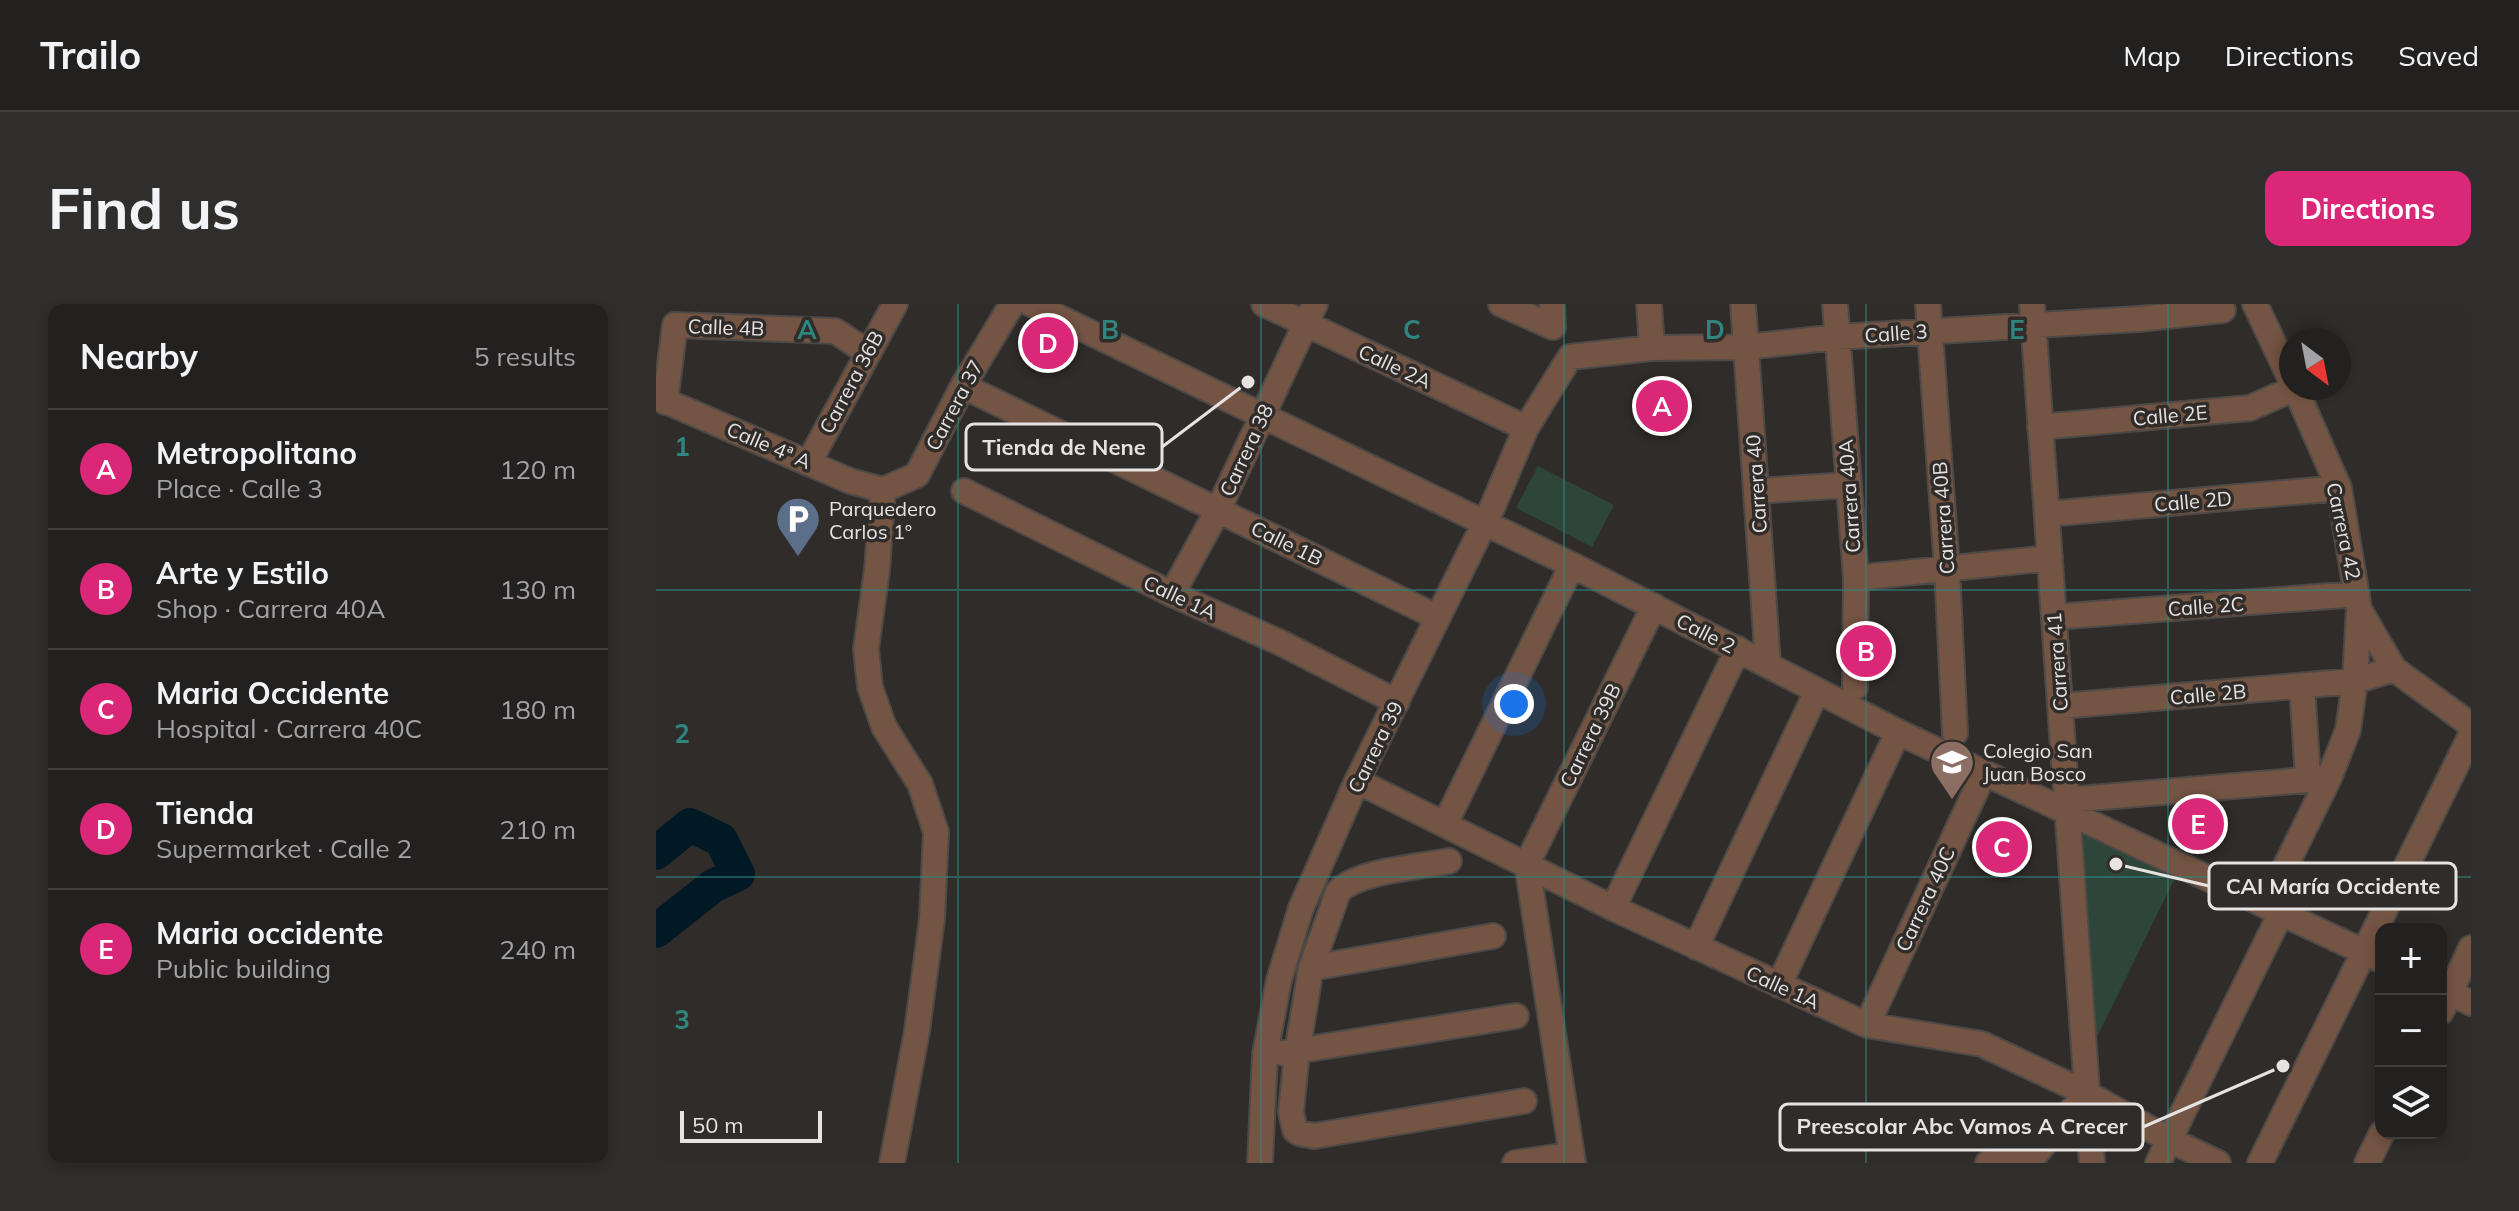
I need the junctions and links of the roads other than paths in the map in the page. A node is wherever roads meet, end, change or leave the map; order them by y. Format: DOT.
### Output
graph roads {
  1 [pos="895,304"];
  2 [pos="1012,304"];
  3 [pos="1031,304"];
  4 [pos="1264,304"];
  5 [pos="1501,304"];
  6 [pos="1649,304"];
  7 [pos="1743,304"];
  8 [pos="1835,304"];
  9 [pos="1928,304"];
  10 [pos="2255,304"];
  11 [pos="2223,310"];
  12 [pos="2138,312"];
  13 [pos="1310,314"];
  14 [pos="2032,315"];
  15 [pos="1553,316"];
  16 [pos="1930,331"];
  17 [pos="1837,337"];
  18 [pos="1746,347"];
  19 [pos="1652,348"];
  20 [pos="867,352"];
  21 [pos="2279,355"];
  22 [pos="1570,357"];
  23 [pos="963,386"];
  24 [pos="2279,395"];
  25 [pos="661,399"];
  26 [pos="2300,400"];
  27 [pos="1261,417"];
  28 [pos="2040,427"];
  29 [pos="1526,428"];
  30 [pos="809,462"];
  31 [pos="1848,485"];
  32 [pos="2339,488"];
  33 [pos="883,490"];
  34 [pos="964,491"];
  35 [pos="1756,491"];
  36 [pos="1218,510"];
  37 [pos="2047,514"];
  38 [pos="1484,524"];
  39 [pos="2050,558"];
  40 [pos="1572,565"];
  41 [pos="1947,569"];
  42 [pos="1856,578"];
  43 [pos="1172,594"];
  44 [pos="2358,601"];
  45 [pos="1654,606"];
  46 [pos="1437,617"];
  47 [pos="2054,617"];
  48 [pos="1738,649"];
  49 [pos="1768,664"];
  50 [pos="2394,669"];
  51 [pos="2355,681"];
  52 [pos="2302,686"];
  53 [pos="1855,687"];
  54 [pos="1817,691"];
  55 [pos="1397,702"];
  56 [pos="2061,706"];
  57 [pos="2471,725"];
  58 [pos="1898,732"];
  59 [pos="1955,733"];
  60 [pos="2471,735"];
  61 [pos="1984,773"];
  62 [pos="2318,779"];
  63 [pos="1357,781"];
  64 [pos="2067,806"];
  65 [pos="1445,824"];
  66 [pos="1449,861"];
  67 [pos="1527,864"];
  68 [pos="1613,908"];
  69 [pos="2273,909"];
  70 [pos="1493,936"];
  71 [pos="1696,947"];
  72 [pos="2471,948"];
  73 [pos="2372,956"];
  74 [pos="1311,968"];
  75 [pos="1779,985"];
  76 [pos="2451,999"];
  77 [pos="1516,1016"];
  78 [pos="1867,1025"];
  79 [pos="1297,1052"];
  80 [pos="1265,1054"];
  81 [pos="2086,1093"];
  82 [pos="1524,1101"];
  83 [pos="2379,1139"];
  84 [pos="2170,1140"];
  85 [pos="1572,1159"];
  86 [pos="2034,1159"];
  87 [pos="892,1163"];
  88 [pos="1260,1163"];
  89 [pos="1515,1163"];
  90 [pos="1988,1163"];
  91 [pos="2092,1163"];
  92 [pos="2158,1163"];
  93 [pos="2218,1163"];
  94 [pos="2260,1163"];
  95 [pos="2367,1163"];
  1 -- 20 [label="street, Carrera 36B"];
  2 -- 23 [label="street, Carrera 37"];
  3 -- 27 [label="street, Calle 2"];
  4 -- 13 [label="street, Calle 2A"];
  5 -- 15 [label="street"];
  6 -- 19 [label="street"];
  7 -- 18 [label="street, Carrera 40"];
  8 -- 17 [label="street, Carrera 40A"];
  9 -- 16 [label="street, Carrera 40B"];
  10 -- 21 [label="street"];
  11 -- 12 [label="street, Calle 3"];
  12 -- 14 [label="street, Calle 3"];
  13 -- 27 [label="street, Carrera 38"];
  13 -- 29 [label="street, Calle 2A"];
  14 -- 16 [label="street, Calle 3"];
  14 -- 28 [label="street, Carrera 41"];
  16 -- 17 [label="street, Calle 3"];
  16 -- 41 [label="street, Carrera 40B"];
  17 -- 18 [label="street, Calle 3"];
  17 -- 31 [label="street, Carrera 40A"];
  18 -- 19 [label="street, Calle 3"];
  18 -- 35 [label="street, Carrera 40"];
  19 -- 22 [label="street, Calle 3"];
  20 -- 25 [label="street, Calle 4B"];
  20 -- 30 [label="street, Carrera 36B"];
  22 -- 29 [label="street, Carrera 39"];
  23 -- 33 [label="street, Carrera 37"];
  23 -- 36 [label="street, Calle 1B"];
  24 -- 28 [label="street, Calle 2E"];
  25 -- 30 [label="street, Calle 4ª A"];
  26 -- 32 [label="street, Carrera 42"];
  27 -- 36 [label="street, Carrera 38"];
  27 -- 38 [label="street, Calle 2"];
  28 -- 37 [label="street, Carrera 41"];
  29 -- 38 [label="street, Carrera 39"];
  30 -- 33 [label="street, Calle 4ª A"];
  31 -- 35 [label="street"];
  31 -- 42 [label="street, Carrera 40A"];
  32 -- 37 [label="street, Calle 2D"];
  32 -- 44 [label="street, Carrera 42"];
  33 -- 87 [label="street"];
  34 -- 43 [label="street, Calle 1A"];
  35 -- 49 [label="street, Carrera 40"];
  36 -- 43 [label="street, Carrera 38"];
  36 -- 46 [label="street, Calle 1B"];
  37 -- 39 [label="street, Carrera 41"];
  38 -- 40 [label="street, Calle 2"];
  38 -- 46 [label="street, Carrera 39"];
  39 -- 41 [label="street"];
  39 -- 47 [label="street, Carrera 41"];
  40 -- 45 [label="street, Calle 2"];
  40 -- 65 [label="street"];
  41 -- 42 [label="street"];
  41 -- 59 [label="street, Carrera 40B"];
  42 -- 53 [label="street, Carrera 40A"];
  43 -- 55 [label="street, Calle 1A"];
  44 -- 47 [label="street, Calle 2C"];
  44 -- 50 [label="street"];
  44 -- 51 [label="street, Carrera 42"];
  45 -- 48 [label="street, Calle 2"];
  45 -- 67 [label="street, Carrera 39B"];
  46 -- 55 [label="street, Carrera 39"];
  47 -- 56 [label="street, Carrera 41"];
  48 -- 49 [label="street, Calle 2"];
  48 -- 68 [label="street"];
  49 -- 54 [label="street, Calle 2"];
  50 -- 51 [label="street"];
  50 -- 57 [label="street"];
  51 -- 52 [label="street, Calle 2B"];
  51 -- 62 [label="street, Carrera 42"];
  52 -- 56 [label="street, Calle 2B"];
  52 -- 62 [label="street"];
  54 -- 58 [label="street, Calle 2"];
  54 -- 71 [label="street"];
  55 -- 63 [label="street, Carrera 39"];
  56 -- 64 [label="street, Carrera 41"];
  58 -- 61 [label="street, Calle 2"];
  58 -- 75 [label="street"];
  60 -- 73 [label="street"];
  61 -- 64 [label="street, Calle 2"];
  61 -- 78 [label="street, Carrera 40C"];
  62 -- 64 [label="street"];
  62 -- 69 [label="street, Carrera 42"];
  63 -- 65 [label="street, Calle 1A"];
  63 -- 80 [label="street, Carrera 39"];
  64 -- 69 [label="street, Calle 2"];
  64 -- 81 [label="street, Carrera 41"];
  65 -- 67 [label="street, Calle 1A"];
  66 -- 74 [label="street"];
  67 -- 68 [label="street, Calle 1A"];
  67 -- 85 [label="street"];
  68 -- 71 [label="street, Calle 1A"];
  69 -- 73 [label="street, Calle 2"];
  69 -- 84 [label="street, Carrera 42"];
  70 -- 74 [label="street"];
  71 -- 75 [label="street, Calle 1A"];
  72 -- 76 [label="street"];
  73 -- 94 [label="street"];
  74 -- 79 [label="street"];
  75 -- 78 [label="street, Calle 1A"];
  77 -- 79 [label="street"];
  78 -- 81 [label="street, Calle 1A"];
  79 -- 80 [label="street"];
  79 -- 82 [label="street"];
  80 -- 88 [label="street, Carrera 39"];
  81 -- 84 [label="street, Calle 1A"];
  81 -- 86 [label="street"];
  81 -- 91 [label="street, Carrera 41"];
  83 -- 95 [label="street"];
  84 -- 92 [label="street, Carrera 42"];
  84 -- 93 [label="street, Calle 1A"];
  85 -- 89 [label="street"];
  86 -- 90 [label="street"];
}
